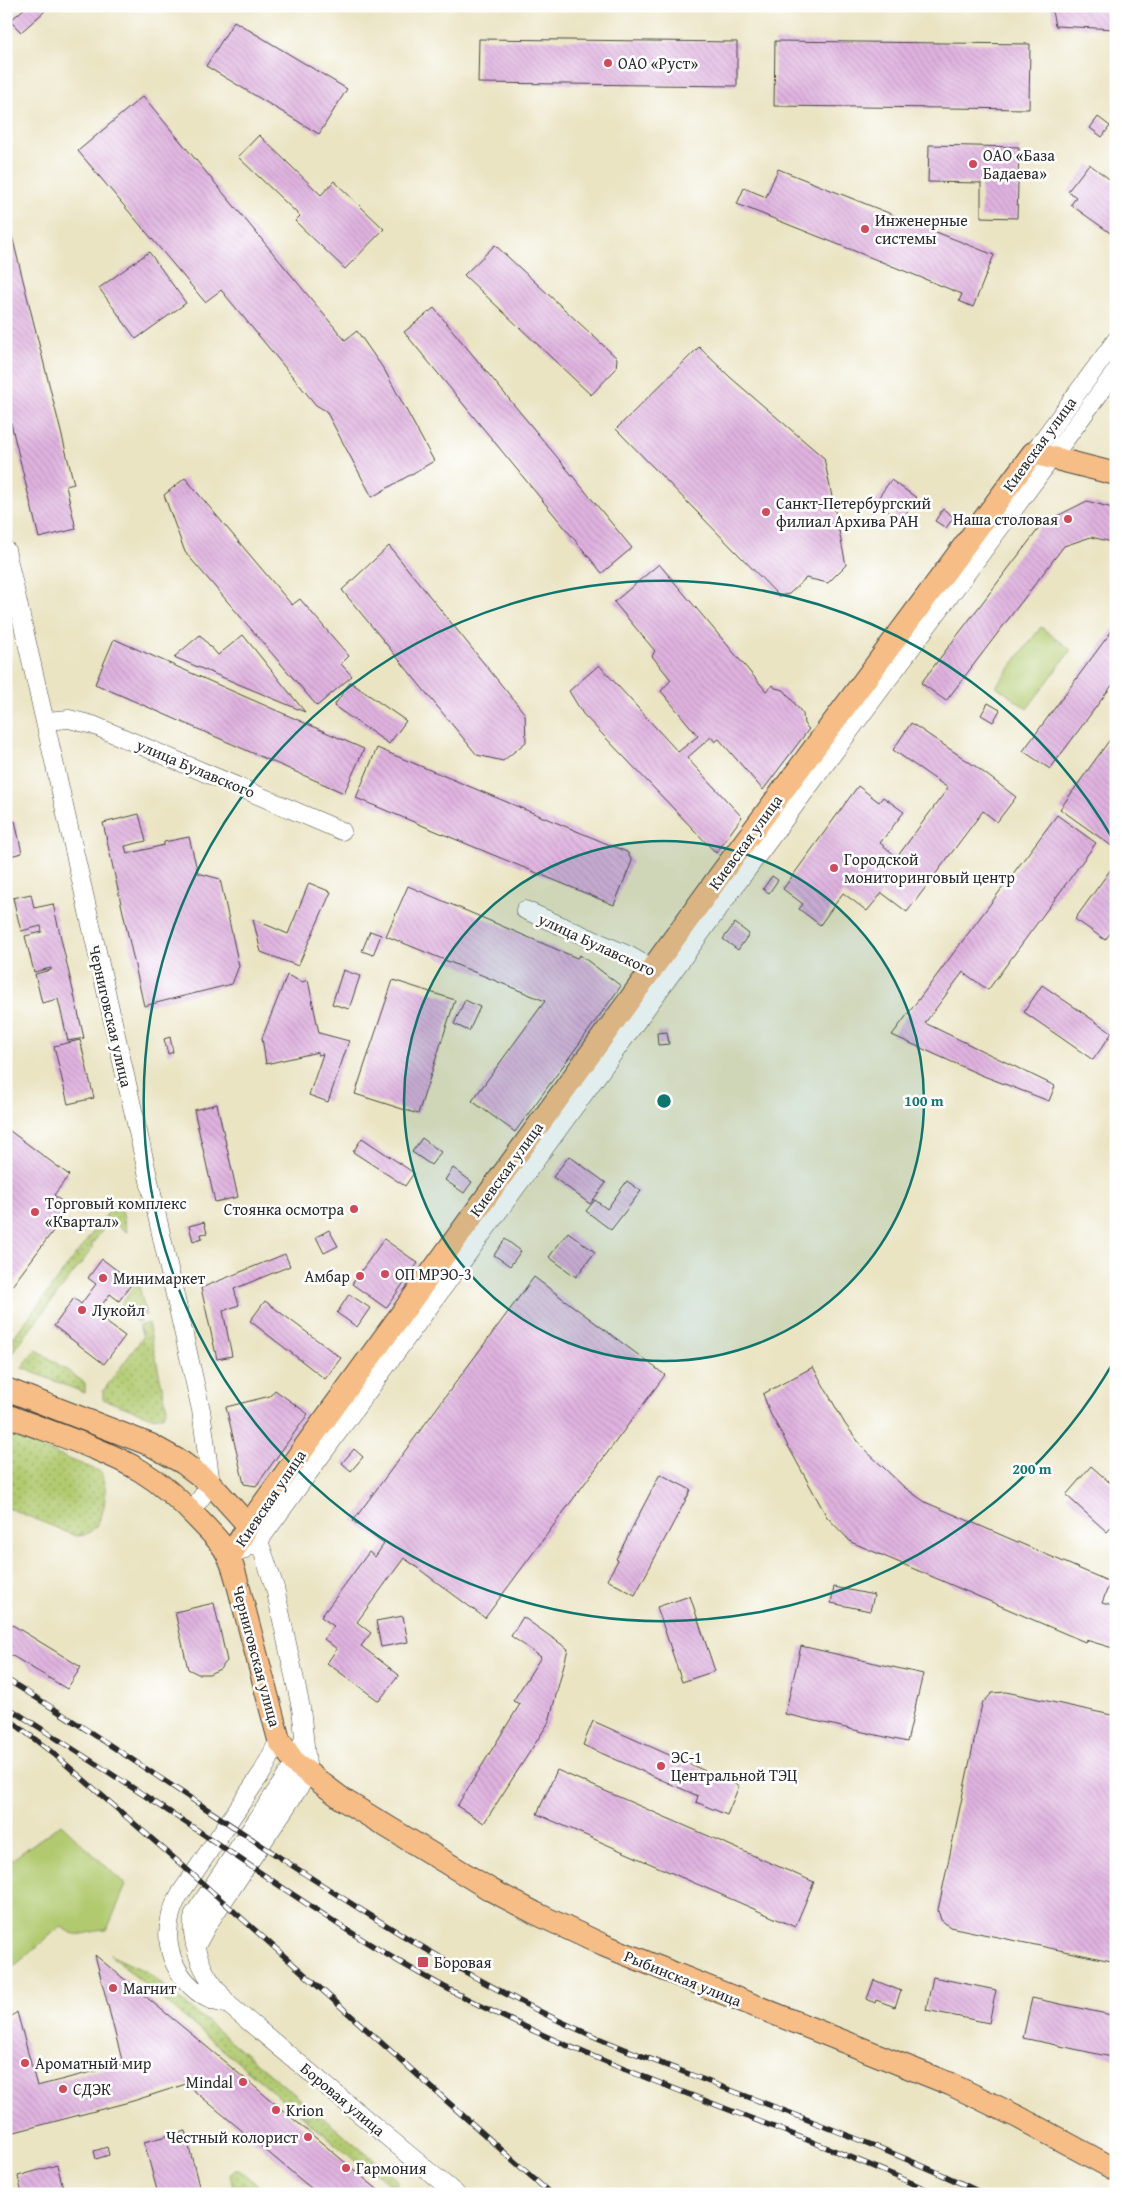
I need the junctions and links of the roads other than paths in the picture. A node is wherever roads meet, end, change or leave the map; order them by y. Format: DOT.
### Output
graph roads {
  1 [pos="1116,340"];
  2 [pos="1116,371"];
  3 [pos="1042,456"];
  4 [pos="1116,474"];
  5 [pos="6,550"];
  6 [pos="46,721"];
  7 [pos="342,831"];
  8 [pos="525,910"];
  9 [pos="660,973"];
  10 [pos="6,1389"];
  11 [pos="6,1415"];
  12 [pos="211,1484"];
  13 [pos="191,1512"];
  14 [pos="254,1533"];
  15 [pos="230,1557"];
  16 [pos="279,1740"];
  17 [pos="302,1769"];
  18 [pos="221,1833"];
  19 [pos="246,1850"];
  20 [pos="229,2005"];
  21 [pos="1116,2170"];
  22 [pos="456,2194"];
  1 -- 3 [label="street, Киевская улица"];
  2 -- 3 [label="street, Киевская улица"];
  3 -- 4 [label="main road"];
  3 -- 9 [label="main road, Киевская улица"];
  5 -- 6 [label="street, Черниговская улица"];
  6 -- 7 [label="street, улица Булавского"];
  6 -- 12 [label="street, Черниговская улица"];
  8 -- 9 [label="street, улица Булавского"];
  9 -- 14 [label="main road, Киевская улица"];
  10 -- 12 [label="main road"];
  11 -- 13 [label="main road, Черниговская улица"];
  12 -- 13 [label="street"];
  12 -- 14 [label="main road, Черниговская улица"];
  13 -- 15 [label="main road, Черниговская улица"];
  14 -- 15 [label="main road, Киевская улица"];
  14 -- 17 [label="street, Черниговская улица"];
  15 -- 16 [label="main road, Черниговская улица"];
  16 -- 17 [label="main road, Рыбинская улица"];
  16 -- 18 [label="street, Черниговская улица"];
  17 -- 19 [label="street, Черниговская улица"];
  17 -- 21 [label="main road, Рыбинская улица"];
  18 -- 20 [label="street, Боровая улица"];
  19 -- 20 [label="street, Боровая улица"];
  20 -- 22 [label="street, Боровая улица"];
}
